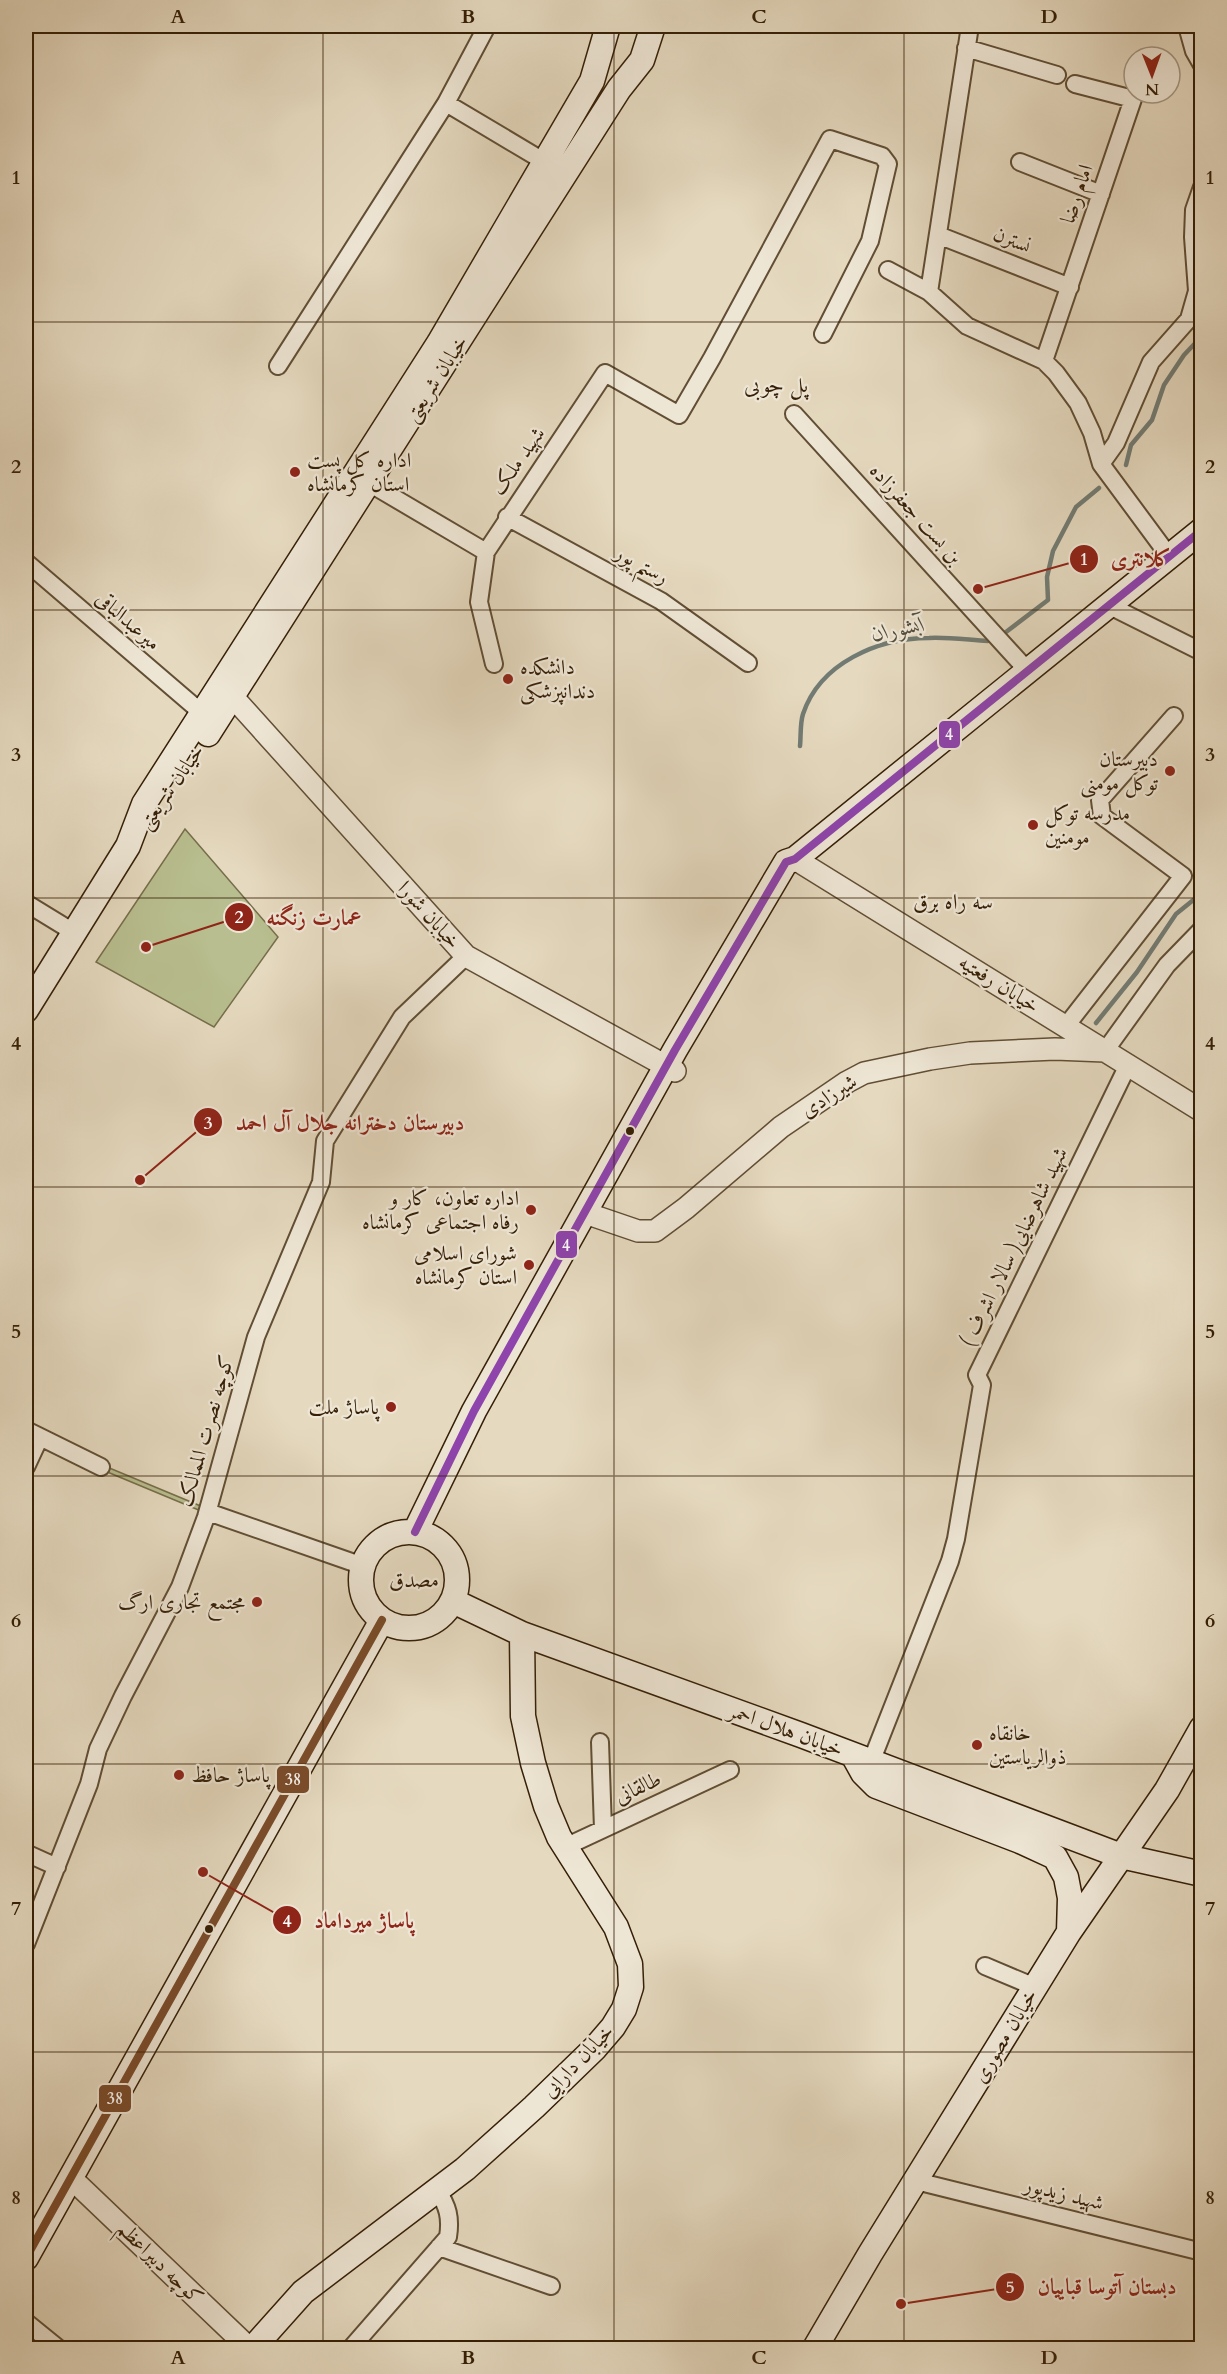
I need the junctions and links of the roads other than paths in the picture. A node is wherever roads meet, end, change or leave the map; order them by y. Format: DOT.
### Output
graph roads {
  1 [pos="487,26"];
  2 [pos="608,26"];
  3 [pos="653,26"];
  4 [pos="970,26"];
  5 [pos="1187,26"];
  6 [pos="966,48"];
  7 [pos="1202,65"];
  8 [pos="1057,75"];
  9 [pos="1075,84"];
  10 [pos="446,103"];
  11 [pos="545,162"];
  12 [pos="1020,162"];
  13 [pos="1202,187"];
  14 [pos="1101,194"];
  15 [pos="938,235"];
  16 [pos="888,270"];
  17 [pos="1070,287"];
  18 [pos="929,292"];
  19 [pos="823,334"];
  20 [pos="1044,361"];
  21 [pos="278,366"];
  22 [pos="795,414"];
  23 [pos="1101,464"];
  24 [pos="369,483"];
  25 [pos="507,517"];
  26 [pos="1202,530"];
  27 [pos="486,552"];
  28 [pos="1169,556"];
  29 [pos="26,562"];
  30 [pos="1108,605"];
  31 [pos="1202,652"];
  32 [pos="748,663"];
  33 [pos="494,664"];
  34 [pos="1028,670"];
  35 [pos="232,696"];
  36 [pos="202,713"];
  37 [pos="1174,716"];
  38 [pos="128,846"];
  39 [pos="795,859"];
  40 [pos="26,903"];
  41 [pos="1202,929"];
  42 [pos="75,933"];
  43 [pos="466,956"];
  44 [pos="26,1010"];
  45 [pos="1066,1026"];
  46 [pos="1105,1051"];
  47 [pos="1128,1065"];
  48 [pos="671,1069"];
  49 [pos="1202,1111"];
  50 [pos="594,1216"];
  51 [pos="32,1434"];
  52 [pos="26,1467"];
  53 [pos="101,1467"];
  54 [pos="208,1512"];
  55 [pos="421,1534"];
  56 [pos="363,1566"];
  57 [pos="453,1601"];
  58 [pos="382,1620"];
  59 [pos="522,1634"];
  60 [pos="1202,1728"];
  61 [pos="600,1742"];
  62 [pos="862,1759"];
  63 [pos="730,1770"];
  64 [pos="603,1829"];
  65 [pos="565,1847"];
  66 [pos="26,1853"];
  67 [pos="1121,1856"];
  68 [pos="57,1867"];
  69 [pos="1202,1874"];
  70 [pos="1069,1932"];
  71 [pos="26,1944"];
  72 [pos="985,1966"];
  73 [pos="1035,1987"];
  74 [pos="71,2178"];
  75 [pos="916,2181"];
  76 [pos="437,2190"];
  77 [pos="439,2247"];
  78 [pos="1202,2252"];
  79 [pos="26,2258"];
  80 [pos="551,2286"];
  81 [pos="26,2322"];
  82 [pos="820,2348"];
  83 [pos="58,2349"];
  84 [pos="251,2349"];
  85 [pos="351,2349"];
  1 -- 10 [label="street"];
  2 -- 11 [label="main road, خیابان شریعتی"];
  3 -- 24 [label="main road, خیابان شریعتی"];
  4 -- 6 [label="street"];
  5 -- 7 [label="street"];
  6 -- 8 [label="street"];
  6 -- 15 [label="street"];
  9 -- 14 [label="street, امام رضا"];
  10 -- 11 [label="street"];
  10 -- 21 [label="street"];
  11 -- 36 [label="main road, خیابان شریعتی"];
  12 -- 14 [label="street"];
  13 -- 23 [label="street"];
  14 -- 17 [label="street, امام رضا"];
  15 -- 17 [label="street, نسترن"];
  15 -- 18 [label="street"];
  16 -- 18 [label="street"];
  17 -- 20 [label="street, امام رضا"];
  18 -- 20 [label="street"];
  19 -- 25 [label="street, شهید ملک"];
  20 -- 23 [label="street"];
  22 -- 34 [label="street, بن بست جعفرزاده"];
  23 -- 28 [label="street"];
  24 -- 27 [label="street"];
  24 -- 35 [label="main road, خیابان شریعتی"];
  25 -- 27 [label="street, شهید ملک"];
  25 -- 32 [label="street, رستم پور"];
  26 -- 28 [label="main road"];
  27 -- 33 [label="street, شهید ملک"];
  28 -- 30 [label="main road"];
  29 -- 36 [label="street, میرعبدالباقی"];
  30 -- 31 [label="street"];
  30 -- 34 [label="main road"];
  34 -- 39 [label="main road"];
  35 -- 38 [label="main road, خیابان شریعتی"];
  35 -- 43 [label="street, خیابان شورا"];
  36 -- 38 [label="main road, خیابان شریعتی"];
  37 -- 45 [label="street"];
  38 -- 42 [label="main road, خیابان شریعتی"];
  39 -- 45 [label="street, خیابان رفعتیه"];
  39 -- 48 [label="main road"];
  40 -- 42 [label="street"];
  41 -- 46 [label="street"];
  42 -- 44 [label="main road, خیابان شریعتی"];
  43 -- 48 [label="street, خیابان شورا"];
  43 -- 54 [label="street, کوچه نصرت الممالک"];
  45 -- 46 [label="street, خیابان رفعتیه"];
  46 -- 47 [label="street, خیابان رفعتیه"];
  46 -- 50 [label="street, شیرزادی"];
  47 -- 49 [label="street, خیابان رفعتیه"];
  47 -- 62 [label="street, شهید شاهرضایی( سالار اشرف )"];
  48 -- 50 [label="main road"];
  48 -- 55 [label="main road"];
  50 -- 55 [label="main road"];
  51 -- 52 [label="street"];
  51 -- 53 [label="street"];
  54 -- 56 [label="street"];
  54 -- 68 [label="street, کوچه نصرت الممالک"];
  55 -- 56 [label="main road"];
  55 -- 57 [label="main road"];
  56 -- 58 [label="main road"];
  57 -- 58 [label="main road"];
  57 -- 59 [label="main road, خیابان هلال احمر"];
  58 -- 74 [label="main road"];
  59 -- 62 [label="main road, خیابان هلال احمر"];
  59 -- 65 [label="main road, خیابان دارایی"];
  60 -- 67 [label="main road, خیابان مصوری"];
  61 -- 64 [label="street"];
  62 -- 67 [label="main road, خیابان هلال احمر"];
  62 -- 70 [label="main road"];
  63 -- 64 [label="street, طالقانی"];
  64 -- 65 [label="street, طالقانی"];
  65 -- 76 [label="main road, خیابان دارایی"];
  66 -- 68 [label="street"];
  67 -- 69 [label="main road, خیابان هلال احمر"];
  67 -- 70 [label="main road, خیابان مصوری"];
  68 -- 71 [label="street, کوچه نصرت الممالک"];
  70 -- 73 [label="main road, خیابان مصوری"];
  72 -- 73 [label="street"];
  73 -- 75 [label="main road, خیابان مصوری"];
  74 -- 79 [label="main road"];
  74 -- 84 [label="street, کوچه دبیراعظم"];
  75 -- 78 [label="street, شهید زیدپور"];
  75 -- 82 [label="main road, خیابان مصوری"];
  76 -- 77 [label="street"];
  76 -- 84 [label="main road, خیابان دارایی"];
  77 -- 80 [label="street"];
  77 -- 85 [label="street"];
  81 -- 83 [label="street"];
}
